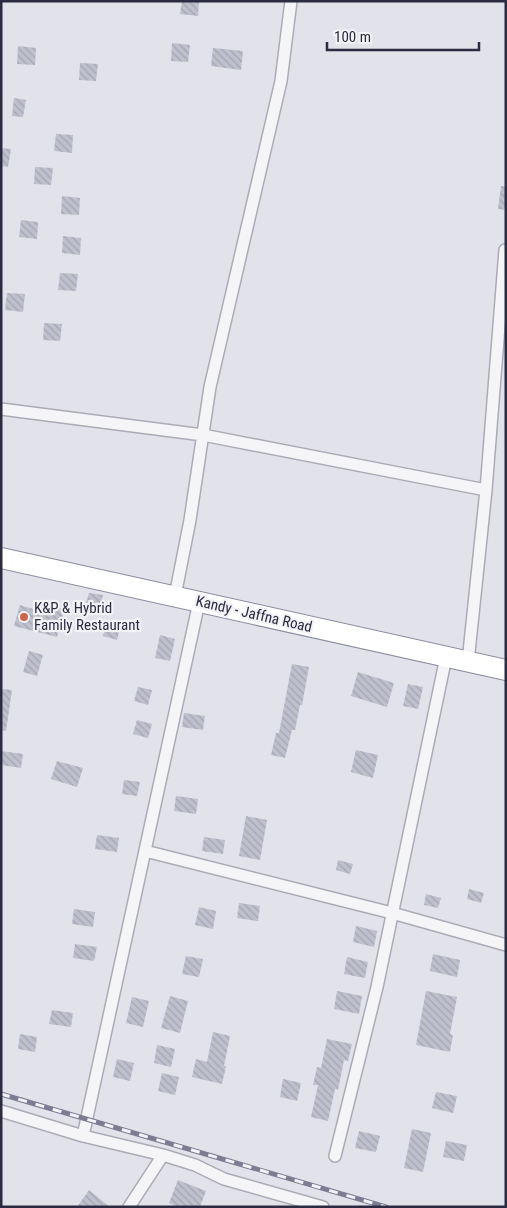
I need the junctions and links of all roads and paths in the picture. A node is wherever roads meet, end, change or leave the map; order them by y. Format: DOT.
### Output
graph roads {
  1 [pos="292,1"];
  2 [pos="505,250"];
  3 [pos="1,409"];
  4 [pos="203,435"];
  5 [pos="486,490"];
  6 [pos="1,558"];
  7 [pos="175,596"];
  8 [pos="199,602"];
  9 [pos="446,657"];
  10 [pos="468,662"];
  11 [pos="506,670"];
  12 [pos="145,851"];
  13 [pos="392,913"];
  14 [pos="506,945"];
  15 [pos="1,1111"];
  16 [pos="83,1136"];
  17 [pos="163,1154"];
  18 [pos="335,1156"];
  19 [pos="129,1207"];
  20 [pos="323,1207"];
  1 -- 4 [label="street"];
  2 -- 5 [label="street"];
  3 -- 4 [label="street"];
  4 -- 5 [label="street"];
  4 -- 7 [label="street"];
  5 -- 10 [label="street"];
  6 -- 7 [label="highway, Kandy - Jaffna Road"];
  7 -- 8 [label="highway, Kandy - Jaffna Road"];
  8 -- 9 [label="highway, Kandy - Jaffna Road"];
  8 -- 12 [label="street"];
  9 -- 10 [label="highway, Kandy - Jaffna Road"];
  9 -- 13 [label="street"];
  10 -- 11 [label="highway, Kandy - Jaffna Road"];
  12 -- 13 [label="street"];
  12 -- 16 [label="street"];
  13 -- 14 [label="street"];
  13 -- 18 [label="street"];
  15 -- 16 [label="street"];
  16 -- 17 [label="street"];
  17 -- 19 [label="street"];
  17 -- 20 [label="street"];
}
